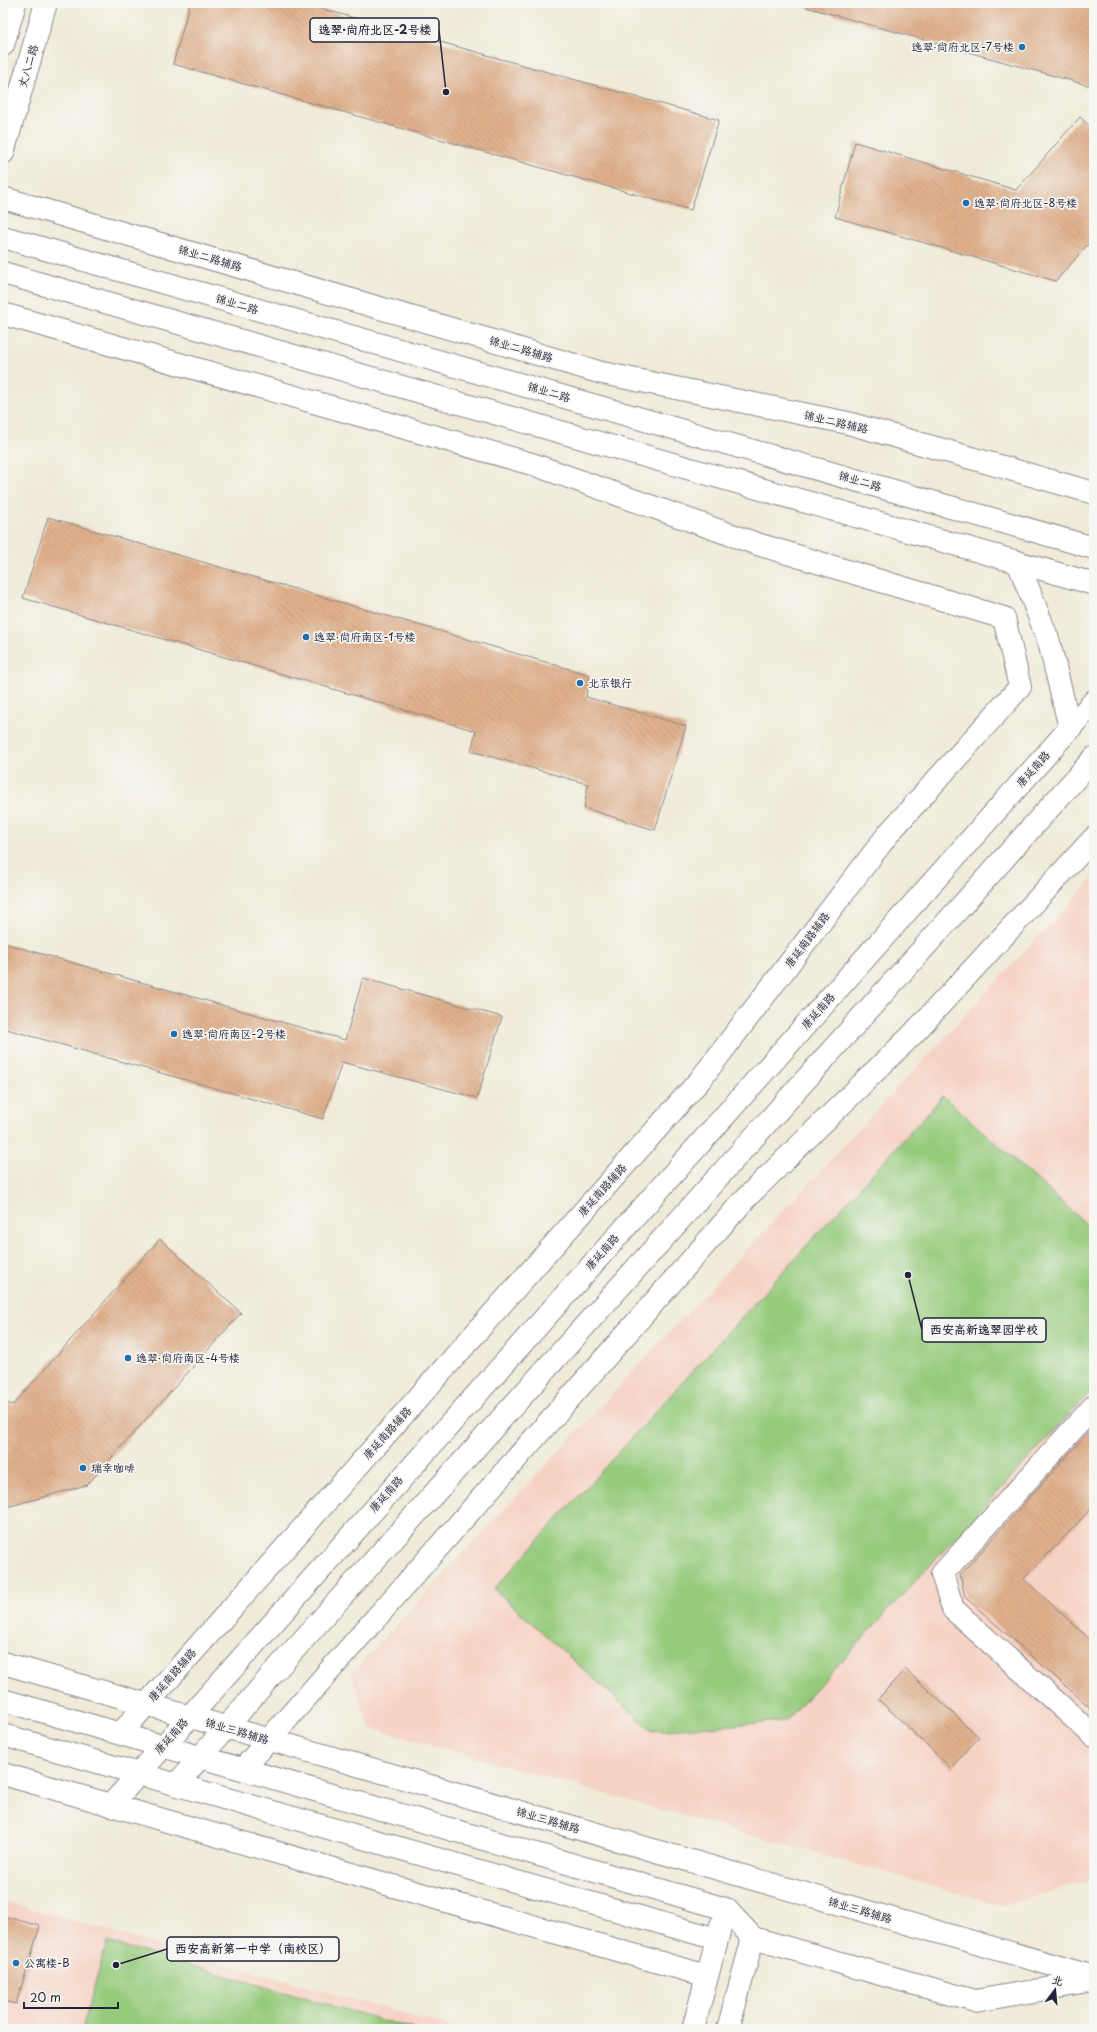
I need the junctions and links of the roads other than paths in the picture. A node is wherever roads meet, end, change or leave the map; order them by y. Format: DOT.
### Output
graph roads {
  1 [pos="15,3"];
  2 [pos="46,3"];
  3 [pos="3,45"];
  4 [pos="3,153"];
  5 [pos="3,198"];
  6 [pos="3,237"];
  7 [pos="3,273"];
  8 [pos="3,314"];
  9 [pos="1094,493"];
  10 [pos="1094,548"];
  11 [pos="1018,562"];
  12 [pos="1094,584"];
  13 [pos="1094,701"];
  14 [pos="1070,728"];
  15 [pos="1094,758"];
  16 [pos="1094,838"];
  17 [pos="1094,1406"];
  18 [pos="3,1663"];
  19 [pos="3,1700"];
  20 [pos="145,1705"];
  21 [pos="187,1717"];
  22 [pos="226,1728"];
  23 [pos="120,1734"];
  24 [pos="3,1735"];
  25 [pos="1094,1736"];
  26 [pos="268,1740"];
  27 [pos="162,1745"];
  28 [pos="201,1756"];
  29 [pos="243,1769"];
  30 [pos="138,1773"];
  31 [pos="3,1774"];
  32 [pos="176,1785"];
  33 [pos="111,1805"];
  34 [pos="726,1909"];
  35 [pos="753,1938"];
  36 [pos="717,1939"];
  37 [pos="707,1976"];
  38 [pos="1094,1977"];
  39 [pos="1094,1981"];
  40 [pos="693,2029"];
  41 [pos="728,2029"];
  1 -- 3 [label="street"];
  2 -- 4 [label="street, 丈八二路"];
  5 -- 9 [label="street, 锦业二路辅路"];
  6 -- 10 [label="street, 锦业二路"];
  7 -- 11 [label="street"];
  8 -- 20 [label="street, 唐延南路辅路"];
  11 -- 12 [label="street"];
  11 -- 14 [label="street"];
  13 -- 14 [label="street, 唐延南路"];
  14 -- 21 [label="street, 唐延南路"];
  15 -- 22 [label="street"];
  16 -- 26 [label="street"];
  17 -- 25 [label="street"];
  18 -- 20 [label="street, 锦业三路辅路"];
  19 -- 23 [label="street"];
  20 -- 21 [label="street, 锦业三路辅路"];
  20 -- 23 [label="street, 唐延南路辅路"];
  21 -- 22 [label="street, 锦业三路辅路"];
  21 -- 27 [label="street, 唐延南路"];
  22 -- 26 [label="street, 锦业三路辅路"];
  22 -- 28 [label="street"];
  23 -- 27 [label="street"];
  24 -- 30 [label="street"];
  26 -- 29 [label="street"];
  26 -- 38 [label="street, 锦业三路辅路"];
  27 -- 28 [label="street"];
  27 -- 30 [label="street, 唐延南路"];
  28 -- 29 [label="street"];
  28 -- 32 [label="street"];
  29 -- 34 [label="street"];
  30 -- 32 [label="street"];
  30 -- 33 [label="street, 唐延南路"];
  31 -- 33 [label="street"];
  32 -- 36 [label="street"];
  33 -- 37 [label="street"];
  34 -- 35 [label="street"];
  34 -- 36 [label="street"];
  35 -- 39 [label="street"];
  35 -- 41 [label="street"];
  36 -- 37 [label="street"];
  37 -- 40 [label="street"];
}
